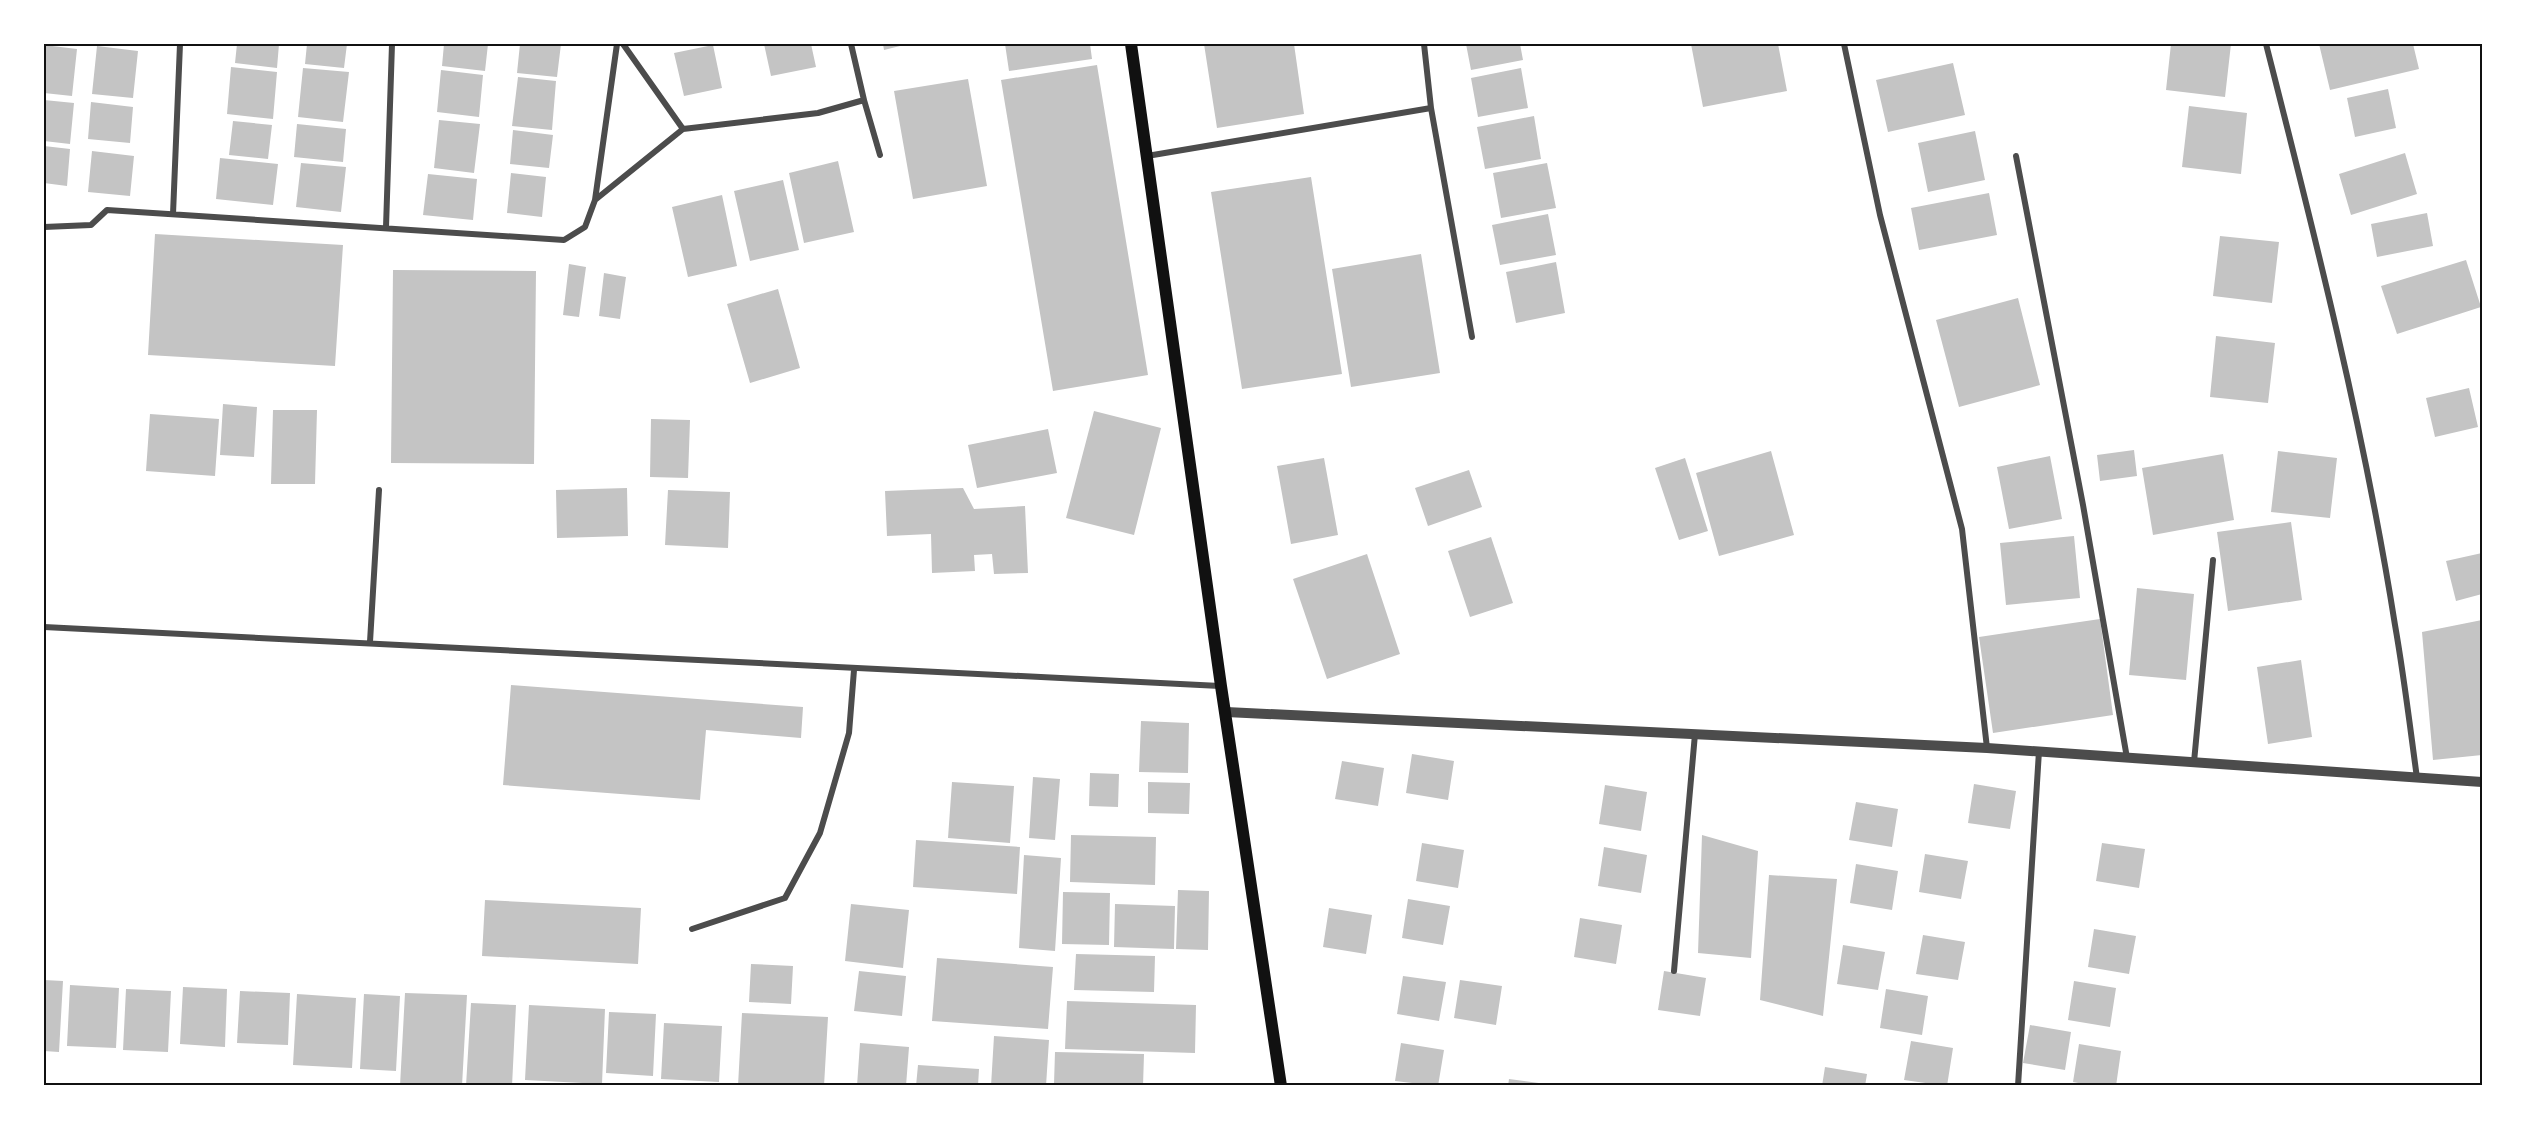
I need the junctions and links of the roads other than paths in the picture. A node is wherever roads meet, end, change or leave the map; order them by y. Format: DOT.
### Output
graph roads {
  1 [pos="180,44"];
  2 [pos="392,44"];
  3 [pos="617,44"];
  4 [pos="623,44"];
  5 [pos="851,44"];
  6 [pos="1131,44"];
  7 [pos="1425,44"];
  8 [pos="1844,44"];
  9 [pos="2266,44"];
  10 [pos="864,100"];
  11 [pos="1431,108"];
  12 [pos="683,129"];
  13 [pos="880,155"];
  14 [pos="1147,156"];
  15 [pos="2016,156"];
  16 [pos="594,200"];
  17 [pos="173,214"];
  18 [pos="44,226"];
  19 [pos="386,227"];
  20 [pos="1472,338"];
  21 [pos="379,490"];
  22 [pos="2213,560"];
  23 [pos="44,627"];
  24 [pos="370,642"];
  25 [pos="854,670"];
  26 [pos="1221,686"];
  27 [pos="1226,712"];
  28 [pos="1695,734"];
  29 [pos="1987,748"];
  30 [pos="2039,752"];
  31 [pos="2127,758"];
  32 [pos="2194,762"];
  33 [pos="2417,778"];
  34 [pos="2482,782"];
  35 [pos="692,929"];
  36 [pos="1674,971"];
  37 [pos="1281,1086"];
  38 [pos="2018,1086"];
  1 -- 17 [label="street"];
  2 -- 19 [label="street"];
  3 -- 16 [label="street"];
  4 -- 12 [label="street"];
  5 -- 10 [label="street"];
  6 -- 14 [label="main road"];
  7 -- 11 [label="street"];
  8 -- 29 [label="street"];
  9 -- 33 [label="street"];
  10 -- 12 [label="street"];
  10 -- 13 [label="street"];
  11 -- 14 [label="street"];
  11 -- 20 [label="street"];
  12 -- 16 [label="street"];
  14 -- 26 [label="main road"];
  15 -- 31 [label="street"];
  16 -- 19 [label="street"];
  17 -- 18 [label="street"];
  17 -- 19 [label="street"];
  21 -- 24 [label="street"];
  22 -- 32 [label="street"];
  23 -- 24 [label="street"];
  24 -- 25 [label="street"];
  25 -- 26 [label="street"];
  25 -- 35 [label="street"];
  26 -- 27 [label="main road"];
  27 -- 28 [label="street"];
  27 -- 37 [label="main road"];
  28 -- 29 [label="street"];
  28 -- 36 [label="street"];
  29 -- 30 [label="street"];
  30 -- 31 [label="street"];
  30 -- 38 [label="street"];
  31 -- 32 [label="street"];
  32 -- 33 [label="street"];
  33 -- 34 [label="street"];
}
